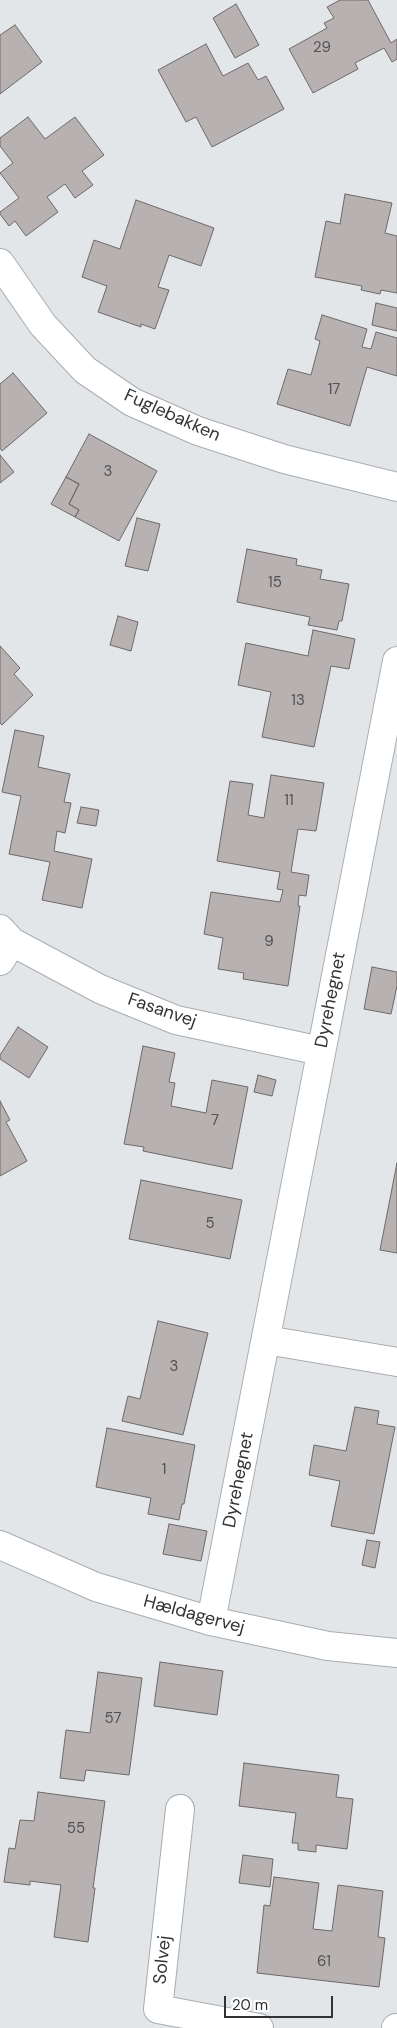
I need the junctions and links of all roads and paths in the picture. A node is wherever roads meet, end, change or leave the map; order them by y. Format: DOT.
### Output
graph roads {
  1 [pos="0,263"];
  2 [pos="397,487"];
  3 [pos="397,661"];
  4 [pos="4,944"];
  5 [pos="322,1051"];
  6 [pos="266,1340"];
  7 [pos="397,1362"];
  8 [pos="0,1545"];
  9 [pos="211,1621"];
  10 [pos="397,1653"];
  11 [pos="180,1809"];
  12 [pos="260,2028"];
  1 -- 2 [label="street, Fuglebakken"];
  3 -- 5 [label="street, Dyrehegnet"];
  4 -- 5 [label="street, Fasanvej"];
  5 -- 6 [label="street, Dyrehegnet"];
  6 -- 7 [label="street"];
  6 -- 9 [label="street, Dyrehegnet"];
  8 -- 9 [label="street, Hældagervej"];
  9 -- 10 [label="street, Hældagervej"];
  11 -- 12 [label="street, Solvej"];
}
